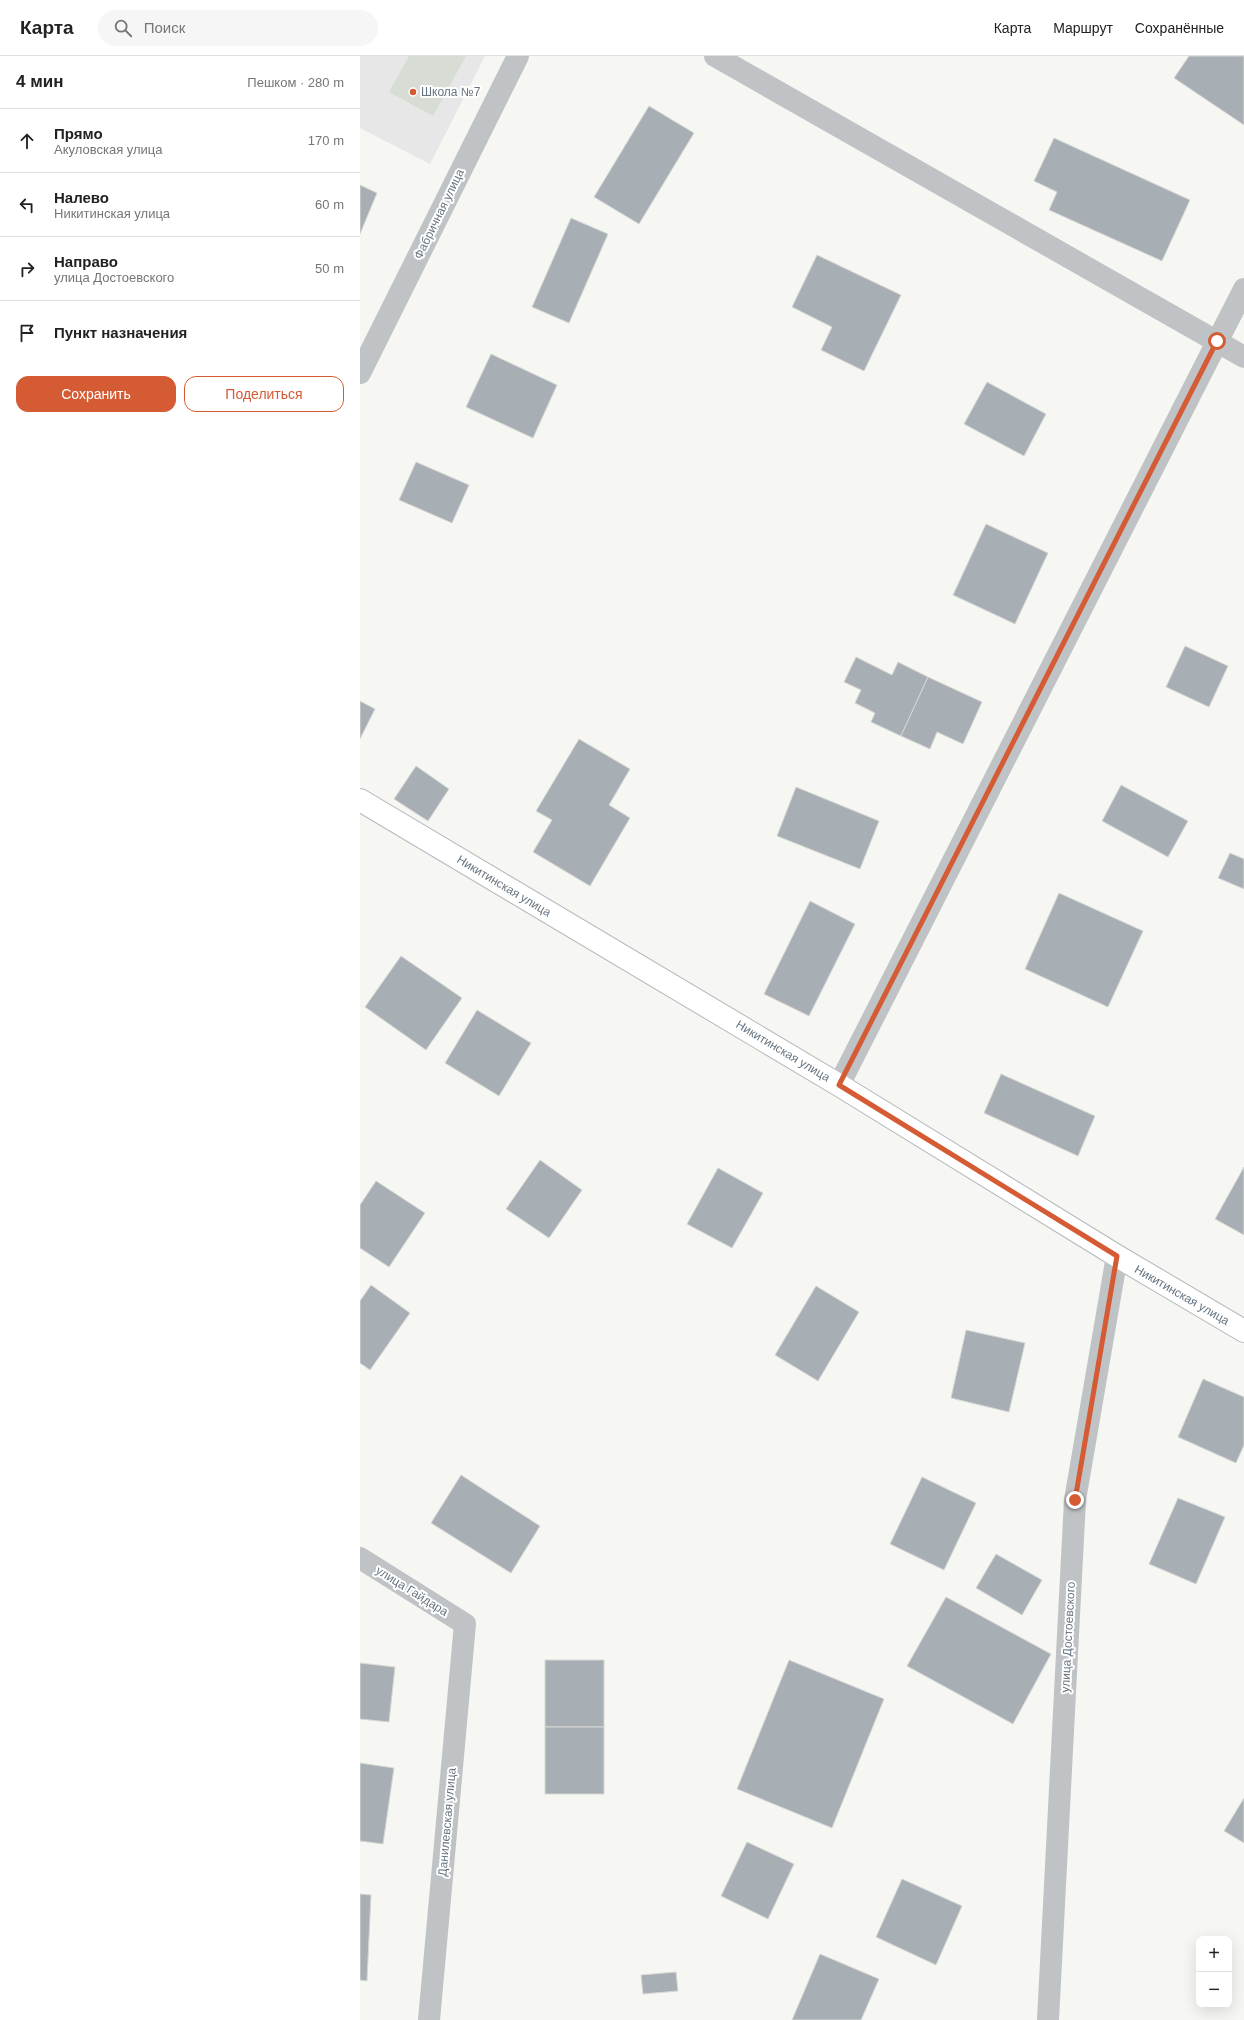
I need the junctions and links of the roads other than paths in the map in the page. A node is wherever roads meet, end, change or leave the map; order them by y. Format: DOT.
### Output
graph roads {
  1 [pos="518,56"];
  2 [pos="715,56"];
  3 [pos="1244,289"];
  4 [pos="1217,341"];
  5 [pos="1244,357"];
  6 [pos="360,373"];
  7 [pos="360,800"];
  8 [pos="839,1085"];
  9 [pos="1117,1256"];
  10 [pos="1244,1331"];
  11 [pos="360,1558"];
  12 [pos="464,1624"];
  13 [pos="429,2020"];
  14 [pos="1048,2020"];
  1 -- 6 [label="street, Фабричная улица"];
  2 -- 4 [label="street"];
  3 -- 4 [label="street"];
  4 -- 5 [label="street"];
  4 -- 8 [label="street"];
  7 -- 8 [label="street, Никитинская улица"];
  8 -- 9 [label="street, Никитинская улица"];
  9 -- 10 [label="street, Никитинская улица"];
  9 -- 14 [label="street, улица Достоевского"];
  11 -- 12 [label="street, улица Гайдара"];
  12 -- 13 [label="street, Данилевская улица"];
}
